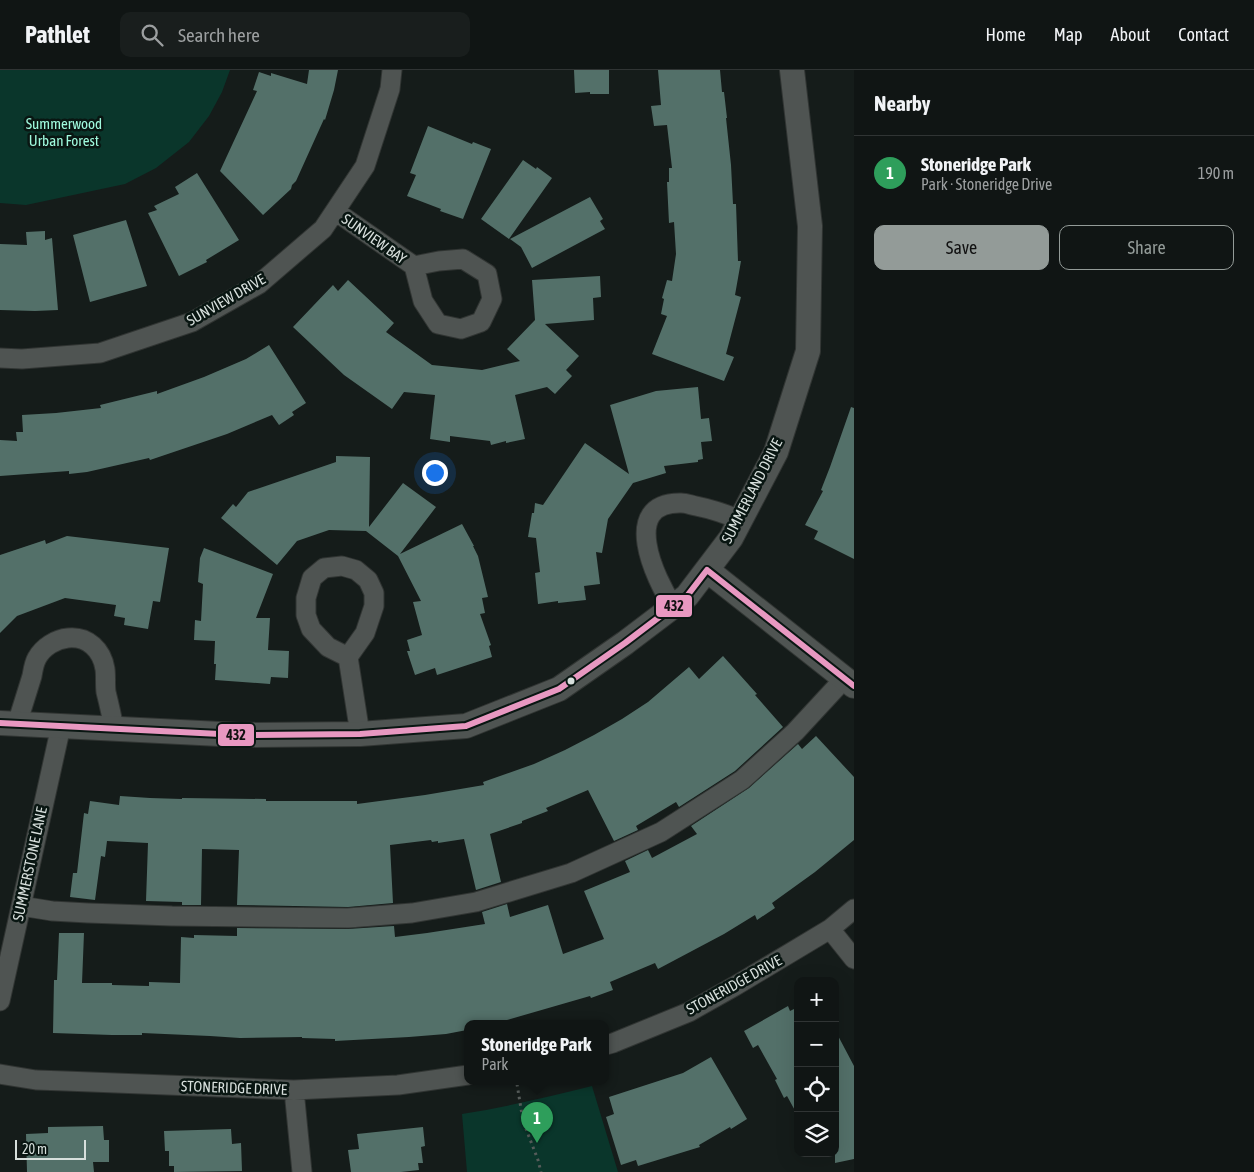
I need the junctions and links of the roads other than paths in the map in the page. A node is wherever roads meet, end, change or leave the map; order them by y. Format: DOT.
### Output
graph roads {
  1 [pos="392,70"];
  2 [pos="792,70"];
  3 [pos="335,211"];
  4 [pos="414,266"];
  5 [pos="0,358"];
  6 [pos="740,520"];
  7 [pos="706,570"];
  8 [pos="673,606"];
  9 [pos="348,657"];
  10 [pos="849,683"];
  11 [pos="8,723"];
  12 [pos="61,726"];
  13 [pos="114,729"];
  14 [pos="360,734"];
  15 [pos="21,906"];
  16 [pos="854,909"];
  17 [pos="830,929"];
  18 [pos="854,959"];
  19 [pos="0,1001"];
  20 [pos="609,1044"];
  21 [pos="0,1074"];
  22 [pos="464,1076"];
  23 [pos="294,1090"];
  24 [pos="302,1172"];
  1 -- 3 [label="street, SUNVIEW DRIVE"];
  2 -- 6 [label="street, SUMMERLAND DRIVE"];
  3 -- 4 [label="street, SUNVIEW BAY"];
  3 -- 5 [label="street, SUNVIEW DRIVE"];
  4 -- 4 [label="street, SUNVIEW BAY"];
  6 -- 7 [label="street, SUMMERLAND DRIVE"];
  6 -- 8 [label="street, SUMMERLAND DRIVE"];
  7 -- 8 [label="street, SUMMERLAND DRIVE"];
  7 -- 10 [label="street"];
  8 -- 14 [label="street, SUMMERLAND DRIVE"];
  9 -- 9 [label="street"];
  9 -- 14 [label="street"];
  10 -- 15 [label="street"];
  11 -- 12 [label="street, SUMMERLAND DRIVE"];
  11 -- 13 [label="street, SUMMERLAND DRIVE"];
  12 -- 13 [label="street, SUMMERLAND DRIVE"];
  12 -- 15 [label="street, SUMMERSTONE LANE"];
  13 -- 14 [label="street, SUMMERLAND DRIVE"];
  15 -- 19 [label="street, SUMMERSTONE LANE"];
  16 -- 17 [label="street, STONERIDGE DRIVE"];
  17 -- 18 [label="street"];
  17 -- 20 [label="street, STONERIDGE DRIVE"];
  21 -- 23 [label="street, STONERIDGE DRIVE"];
  22 -- 23 [label="street, STONERIDGE DRIVE"];
  23 -- 24 [label="street"];
}
